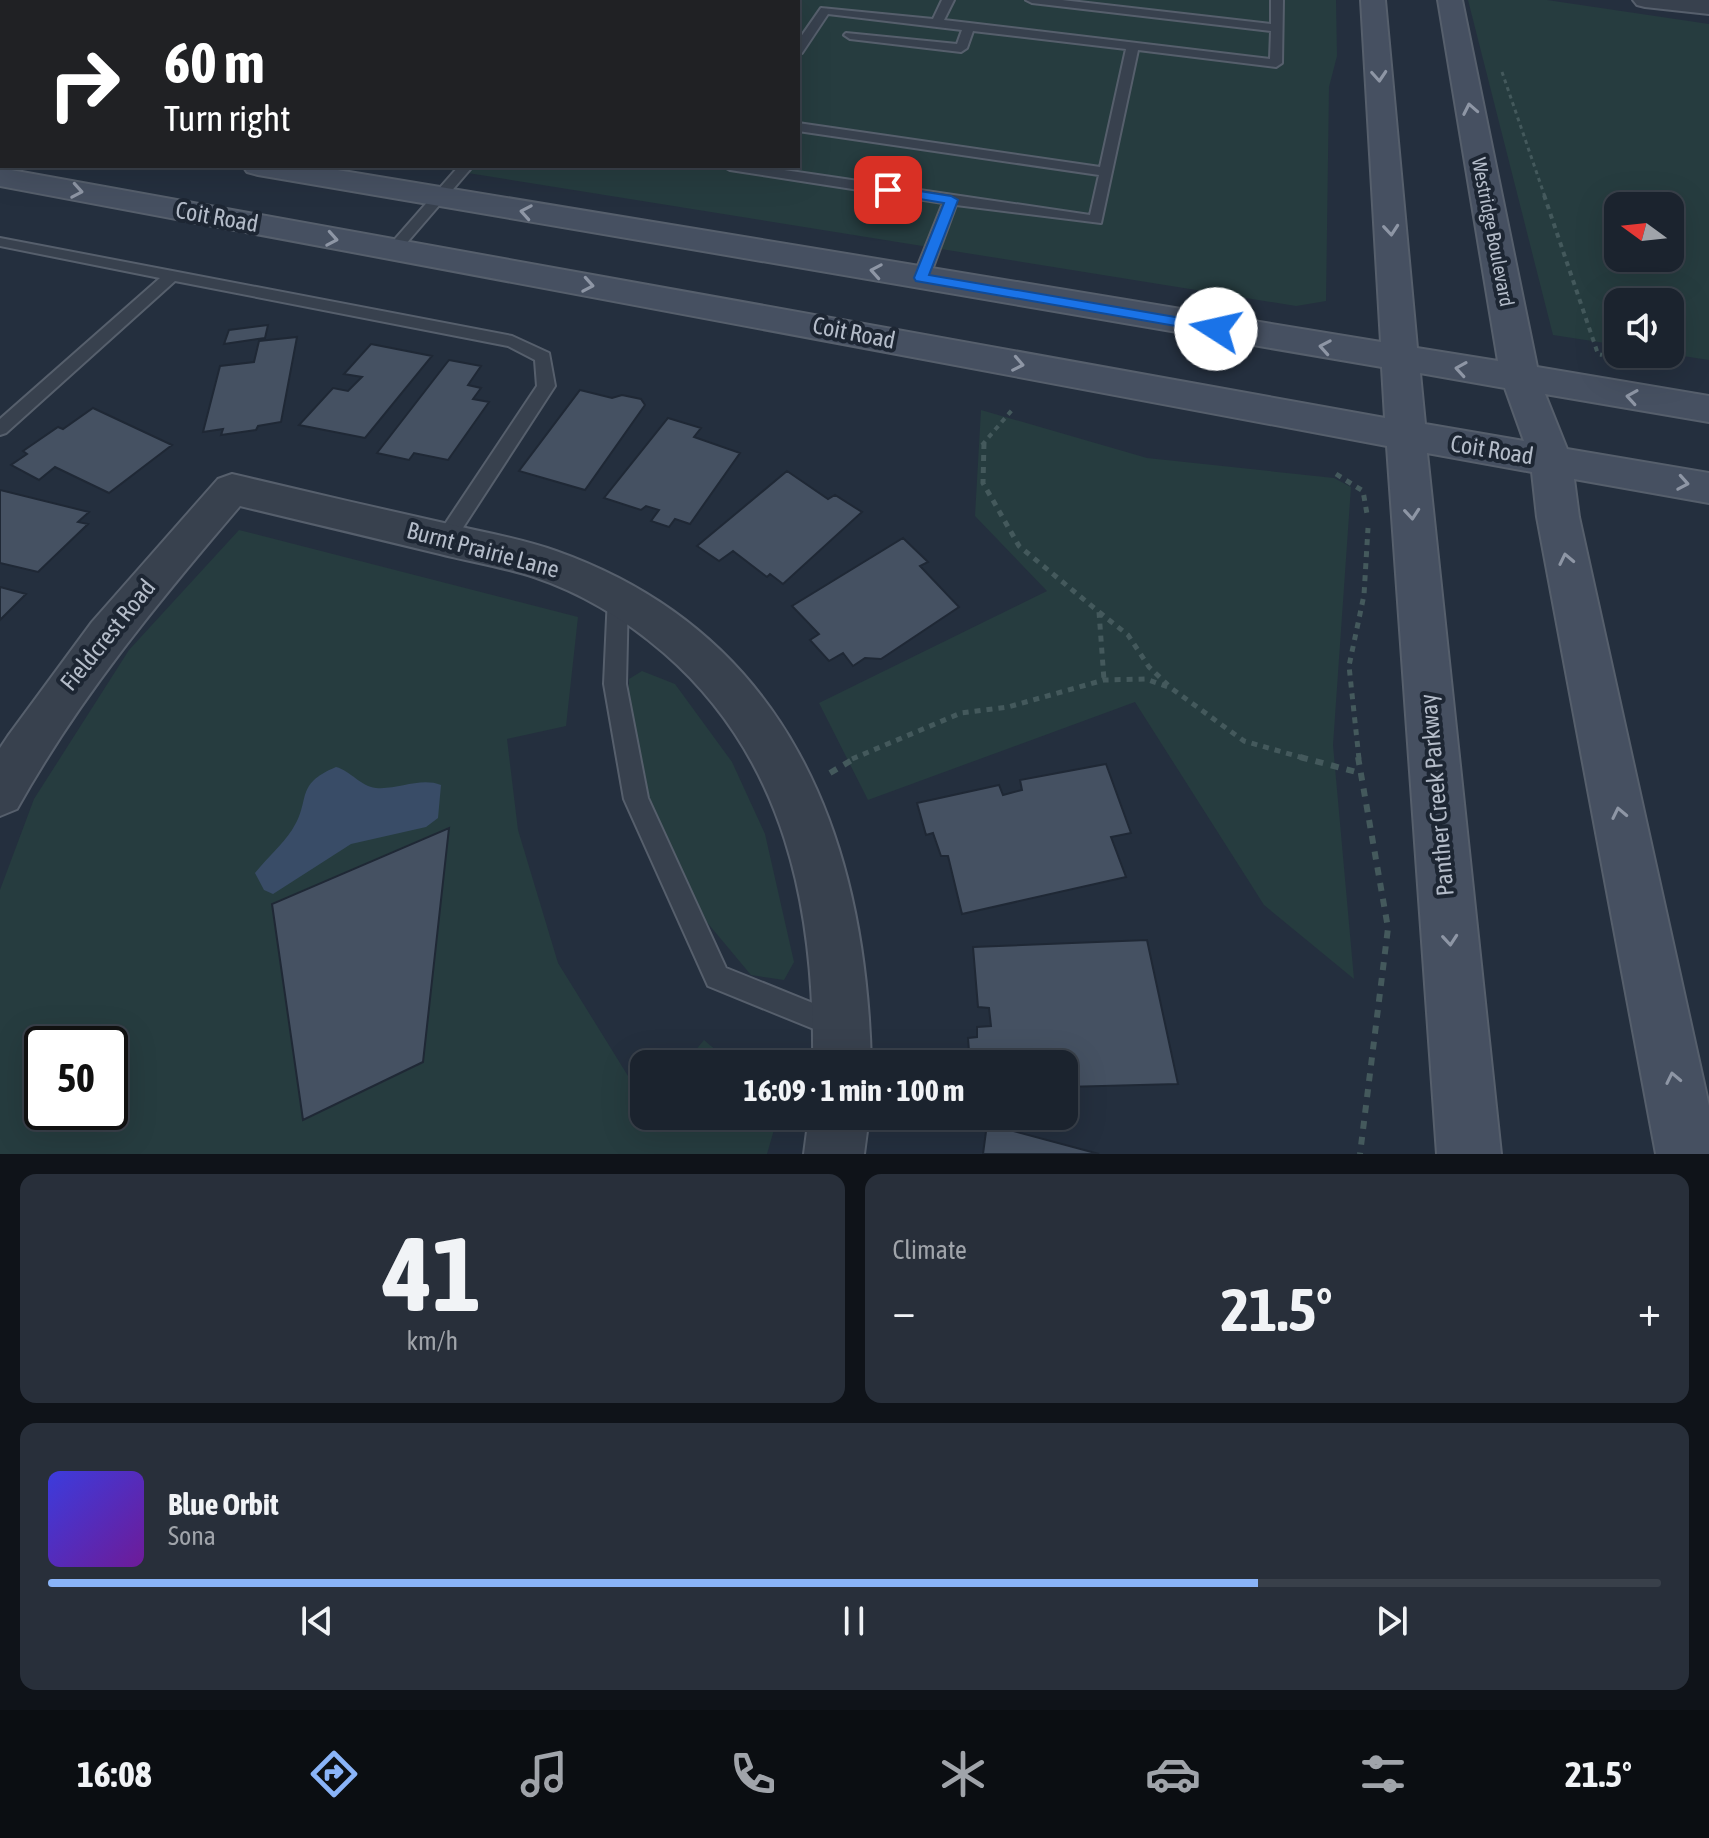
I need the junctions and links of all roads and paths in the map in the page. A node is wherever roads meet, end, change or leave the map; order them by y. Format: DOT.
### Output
graph roads {
  1 [pos="948,0"];
  2 [pos="1032,0"];
  3 [pos="1277,0"];
  4 [pos="1373,0"];
  5 [pos="1450,0"];
  6 [pos="1645,0"];
  7 [pos="1674,2"];
  8 [pos="1709,7"];
  9 [pos="937,23"];
  10 [pos="969,27"];
  11 [pos="1277,28"];
  12 [pos="850,35"];
  13 [pos="1133,46"];
  14 [pos="800,47"];
  15 [pos="1498,59"];
  16 [pos="800,127"];
  17 [pos="270,168"];
  18 [pos="464,168"];
  19 [pos="743,168"];
  20 [pos="1106,172"];
  21 [pos="0,177"];
  22 [pos="440,197"];
  23 [pos="951,200"];
  24 [pos="0,242"];
  25 [pos="393,250"];
  26 [pos="171,276"];
  27 [pos="921,278"];
  28 [pos="1598,354"];
  29 [pos="1402,360"];
  30 [pos="1520,378"];
  31 [pos="1709,409"];
  32 [pos="1012,410"];
  33 [pos="0,429"];
  34 [pos="1407,436"];
  35 [pos="1551,460"];
  36 [pos="1336,474"];
  37 [pos="1709,488"];
  38 [pos="232,489"];
  39 [pos="446,538"];
  40 [pos="618,596"];
  41 [pos="1099,612"];
  42 [pos="1104,680"];
  43 [pos="1171,688"];
  44 [pos="1360,773"];
  45 [pos="0,793"];
  46 [pos="796,797"];
  47 [pos="843,1046"];
  48 [pos="837,1130"];
  49 [pos="834,1154"];
  50 [pos="1360,1154"];
  51 [pos="1469,1154"];
  52 [pos="1688,1154"];
  1 -- 9 [label="lane"];
  2 -- 11 [label="lane"];
  3 -- 11 [label="lane"];
  4 -- 29 [label="main road, one-way"];
  30 -- 5 [label="main road, Westridge Boulevard, one-way"];
  6 -- 7 [label="street"];
  7 -- 8 [label="street"];
  9 -- 10 [label="lane"];
  9 -- 14 [label="lane"];
  10 -- 12 [label="lane"];
  10 -- 13 [label="lane"];
  11 -- 13 [label="lane"];
  13 -- 20 [label="lane"];
  15 -- 28 [label="path"];
  16 -- 20 [label="lane"];
  17 -- 22 [label="main road"];
  18 -- 22 [label="lane"];
  19 -- 23 [label="lane"];
  20 -- 23 [label="lane"];
  21 -- 25 [label="main road, Coit Road, one-way"];
  22 -- 25 [label="lane"];
  27 -- 22 [label="main road, one-way"];
  23 -- 27 [label="lane"];
  24 -- 26 [label="lane"];
  25 -- 34 [label="main road, Coit Road, one-way"];
  26 -- 33 [label="lane"];
  26 -- 39 [label="lane"];
  29 -- 27 [label="main road, one-way"];
  30 -- 29 [label="main road, one-way"];
  29 -- 34 [label="main road"];
  31 -- 30 [label="main road, one-way"];
  30 -- 35 [label="main road, Westridge Boulevard"];
  32 -- 41 [label="path"];
  34 -- 35 [label="main road, Coit Road"];
  34 -- 51 [label="main road, Panther Creek Parkway, one-way"];
  35 -- 37 [label="main road, Coit Road, one-way"];
  52 -- 35 [label="main road, one-way"];
  36 -- 44 [label="path"];
  38 -- 39 [label="street, Burnt Prairie Lane"];
  38 -- 45 [label="street, Fieldcrest Road"];
  39 -- 40 [label="street, Burnt Prairie Lane"];
  40 -- 46 [label="street, Burnt Prairie Lane"];
  40 -- 47 [label="lane"];
  41 -- 42 [label="path"];
  41 -- 43 [label="path"];
  42 -- 43 [label="path"];
  42 -- 46 [label="path"];
  43 -- 44 [label="path"];
  44 -- 50 [label="path"];
  46 -- 47 [label="street, Burnt Prairie Lane"];
  48 -- 49 [label="street"];
}
